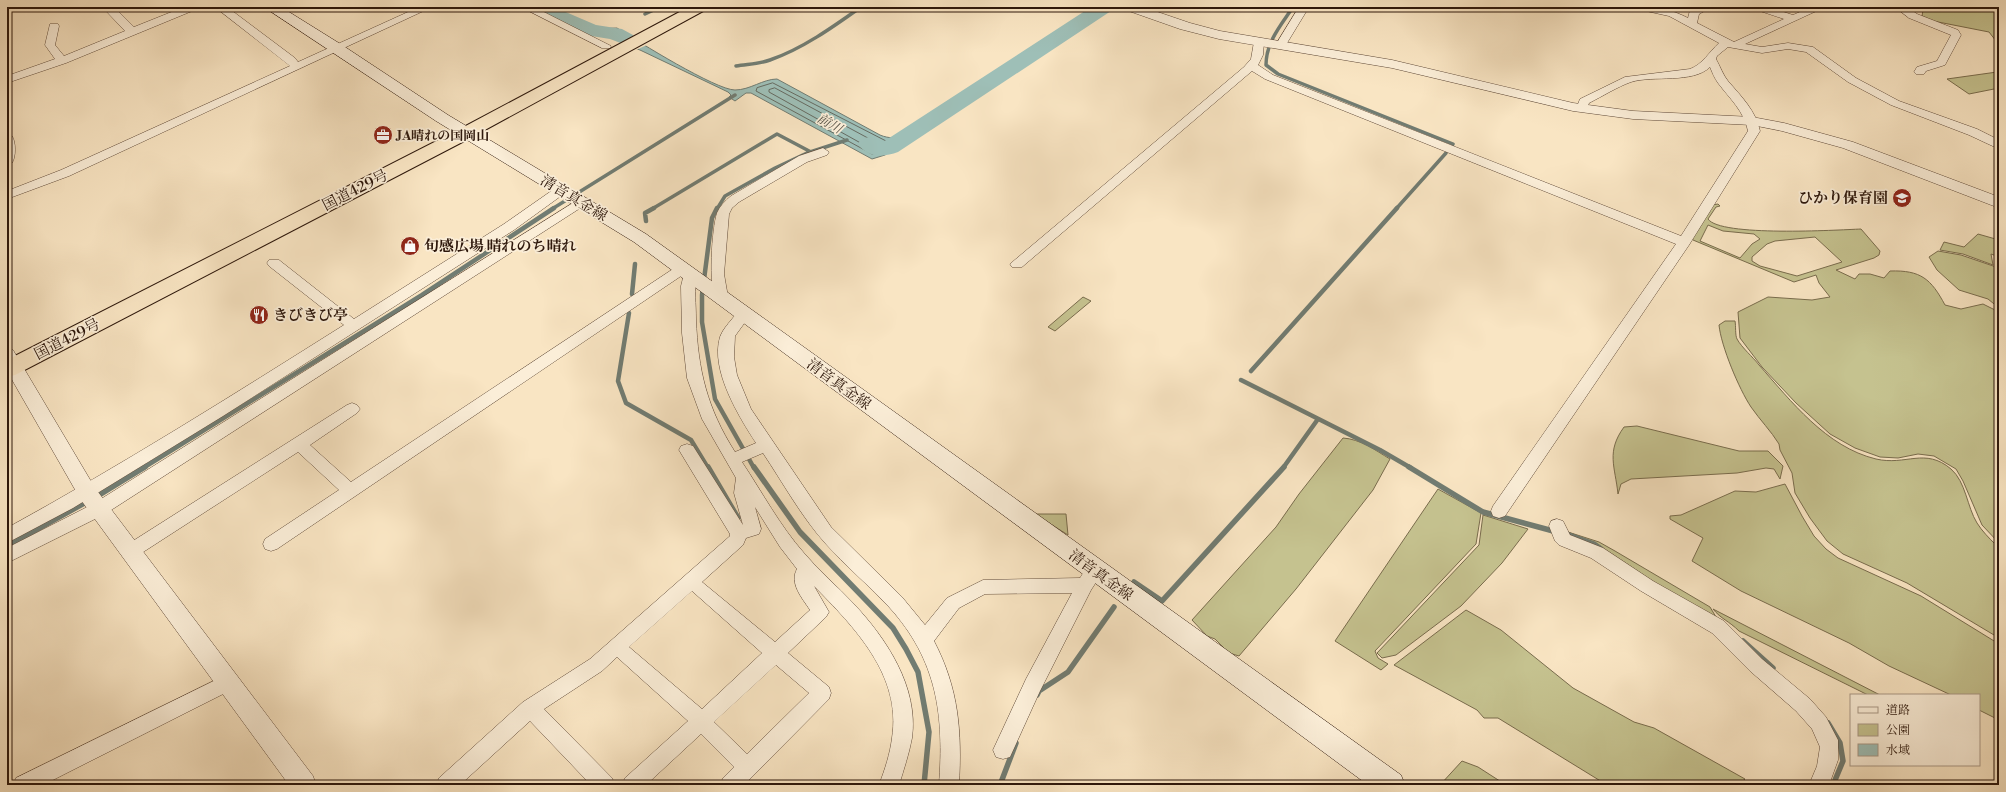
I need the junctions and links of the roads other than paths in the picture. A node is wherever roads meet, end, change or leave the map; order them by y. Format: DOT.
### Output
graph roads {
  1 [pos="10,7"];
  2 [pos="117,7"];
  3 [pos="193,7"];
  4 [pos="220,7"];
  5 [pos="272,7"];
  6 [pos="427,7"];
  7 [pos="526,7"];
  8 [pos="680,7"];
  9 [pos="700,7"];
  10 [pos="1131,7"];
  11 [pos="1304,7"];
  12 [pos="1641,7"];
  13 [pos="1707,7"];
  14 [pos="1758,7"];
  15 [pos="1820,7"];
  16 [pos="1900,7"];
  17 [pos="7,9"];
  18 [pos="1793,19"];
  19 [pos="1692,24"];
  20 [pos="54,26"];
  21 [pos="131,31"];
  22 [pos="639,34"];
  23 [pos="1270,44"];
  24 [pos="1730,44"];
  25 [pos="612,46"];
  26 [pos="337,48"];
  27 [pos="1711,59"];
  28 [pos="62,61"];
  29 [pos="296,67"];
  30 [pos="1253,67"];
  31 [pos="1920,72"];
  32 [pos="7,80"];
  33 [pos="1582,109"];
  34 [pos="1752,122"];
  35 [pos="459,129"];
  36 [pos="7,139"];
  37 [pos="1999,145"];
  38 [pos="823,152"];
  39 [pos="7,160"];
  40 [pos="7,195"];
  41 [pos="572,196"];
  42 [pos="1999,203"];
  43 [pos="1684,242"];
  44 [pos="274,263"];
  45 [pos="1017,264"];
  46 [pos="689,275"];
  47 [pos="719,296"];
  48 [pos="744,314"];
  49 [pos="354,326"];
  50 [pos="9,361"];
  51 [pos="352,409"];
  52 [pos="299,444"];
  53 [pos="762,447"];
  54 [pos="687,450"];
  55 [pos="735,459"];
  56 [pos="744,478"];
  57 [pos="350,491"];
  58 [pos="92,500"];
  59 [pos="1499,511"];
  60 [pos="1559,531"];
  61 [pos="743,532"];
  62 [pos="7,536"];
  63 [pos="271,544"];
  64 [pos="131,551"];
  65 [pos="7,556"];
  66 [pos="809,570"];
  67 [pos="1090,578"];
  68 [pos="699,588"];
  69 [pos="924,640"];
  70 [pos="777,653"];
  71 [pos="625,654"];
  72 [pos="228,682"];
  73 [pos="533,711"];
  74 [pos="701,722"];
  75 [pos="1003,750"];
  76 [pos="741,778"];
  77 [pos="23,785"];
  78 [pos="304,785"];
  79 [pos="446,785"];
  80 [pos="605,785"];
  81 [pos="632,785"];
  82 [pos="889,785"];
  83 [pos="949,785"];
  84 [pos="1391,785"];
  85 [pos="1819,785"];
  1 -- 17 [label="street"];
  2 -- 21 [label="street"];
  3 -- 21 [label="street"];
  4 -- 29 [label="street"];
  5 -- 26 [label="main road, 清音真金線"];
  6 -- 26 [label="street"];
  7 -- 25 [label="street"];
  8 -- 22 [label="highway, 国道429号"];
  9 -- 22 [label="highway, 国道429号"];
  10 -- 23 [label="street"];
  11 -- 23 [label="street"];
  12 -- 19 [label="street"];
  13 -- 19 [label="street"];
  14 -- 18 [label="street"];
  15 -- 18 [label="street"];
  16 -- 31 [label="street"];
  18 -- 24 [label="street"];
  19 -- 24 [label="street"];
  20 -- 28 [label="street"];
  21 -- 28 [label="street"];
  22 -- 25 [label="highway, 国道429号"];
  23 -- 30 [label="street"];
  23 -- 33 [label="street"];
  24 -- 27 [label="street"];
  24 -- 37 [label="street"];
  25 -- 35 [label="highway, 国道429号"];
  26 -- 29 [label="street"];
  26 -- 35 [label="main road, 清音真金線"];
  27 -- 33 [label="street"];
  27 -- 34 [label="street"];
  28 -- 32 [label="street"];
  29 -- 40 [label="street"];
  30 -- 43 [label="street"];
  30 -- 45 [label="street"];
  33 -- 34 [label="street"];
  34 -- 42 [label="street"];
  34 -- 43 [label="street"];
  35 -- 41 [label="main road, 清音真金線"];
  35 -- 50 [label="highway, 国道429号"];
  36 -- 39 [label="street"];
  38 -- 47 [label="street"];
  41 -- 46 [label="main road, 清音真金線"];
  41 -- 49 [label="street"];
  41 -- 58 [label="street"];
  43 -- 59 [label="street"];
  44 -- 49 [label="street"];
  46 -- 47 [label="main road, 清音真金線"];
  46 -- 55 [label="street"];
  46 -- 57 [label="street"];
  47 -- 48 [label="main road, 清音真金線"];
  48 -- 53 [label="street"];
  48 -- 67 [label="main road, 清音真金線"];
  49 -- 58 [label="street"];
  50 -- 58 [label="street"];
  51 -- 52 [label="street"];
  52 -- 57 [label="street"];
  52 -- 64 [label="street"];
  53 -- 55 [label="street"];
  53 -- 69 [label="street"];
  54 -- 61 [label="street"];
  55 -- 56 [label="street"];
  56 -- 61 [label="street"];
  56 -- 66 [label="street"];
  57 -- 63 [label="street"];
  58 -- 62 [label="street"];
  58 -- 64 [label="street"];
  58 -- 65 [label="street"];
  60 -- 85 [label="street"];
  61 -- 73 [label="street"];
  64 -- 72 [label="street"];
  66 -- 70 [label="street"];
  66 -- 82 [label="street"];
  67 -- 69 [label="street"];
  67 -- 75 [label="street"];
  67 -- 84 [label="main road, 清音真金線"];
  68 -- 70 [label="street"];
  69 -- 83 [label="street"];
  70 -- 74 [label="street"];
  70 -- 76 [label="street"];
  71 -- 74 [label="street"];
  72 -- 77 [label="street"];
  72 -- 78 [label="street"];
  73 -- 79 [label="street"];
  73 -- 80 [label="street"];
  74 -- 76 [label="street"];
  74 -- 81 [label="street"];
}
